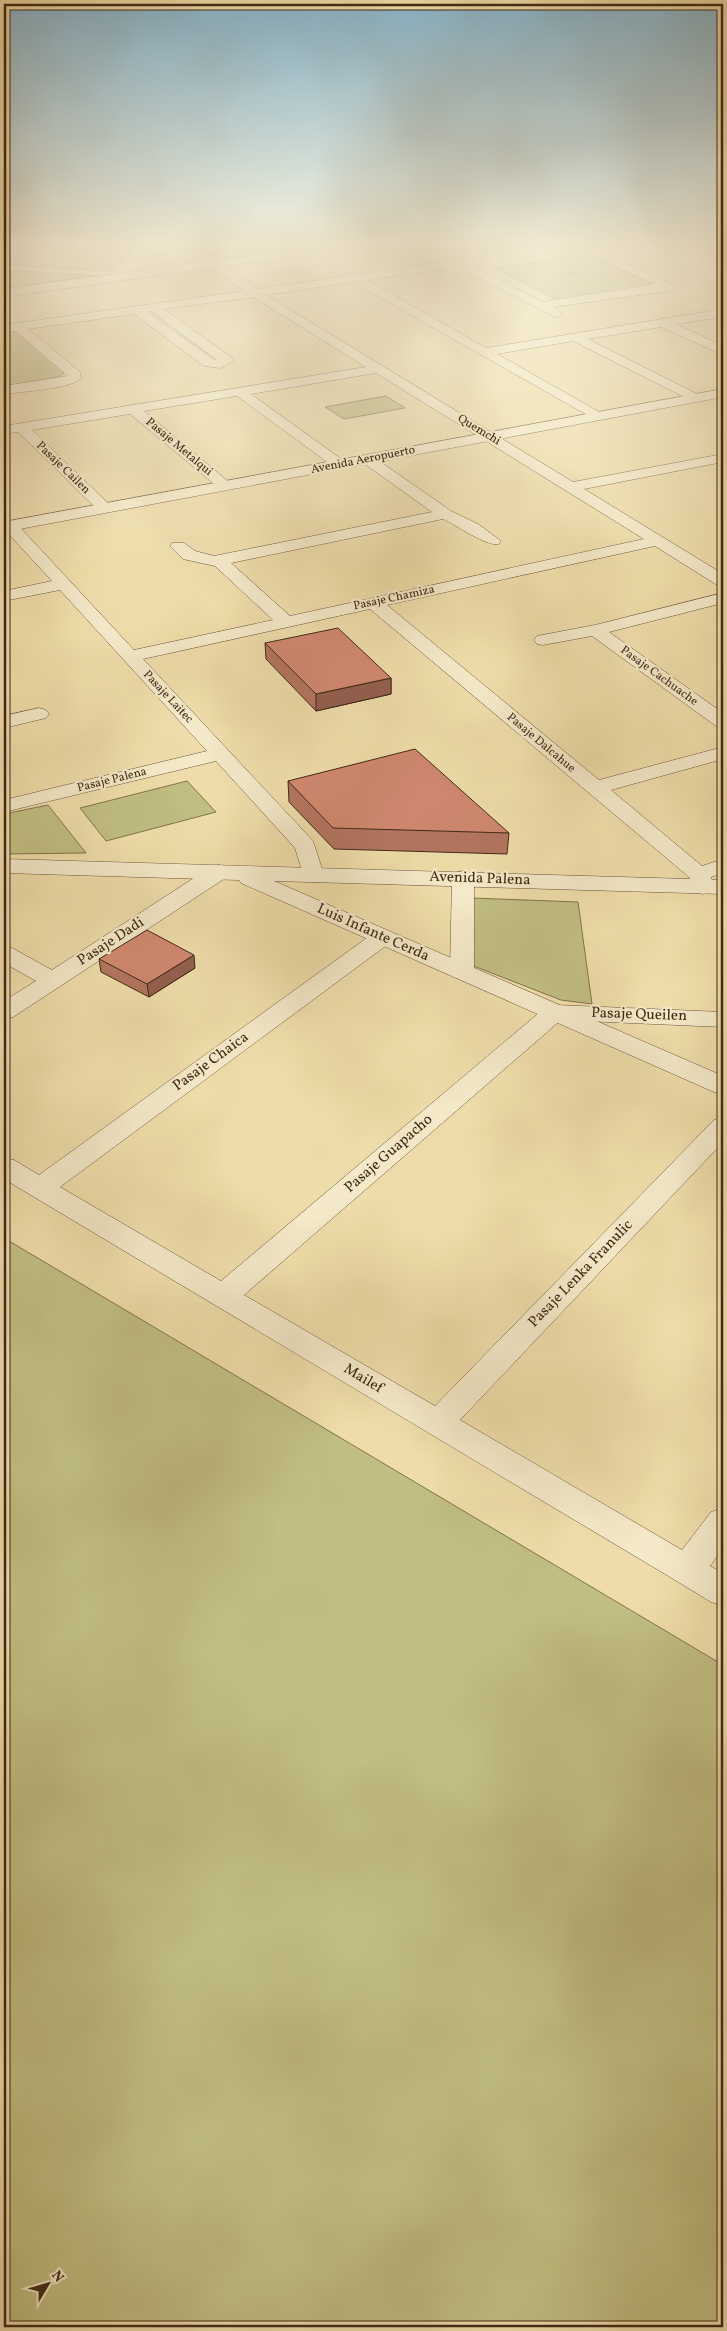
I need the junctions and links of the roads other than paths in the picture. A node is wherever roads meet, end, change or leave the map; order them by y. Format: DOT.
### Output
graph roads {
  1 [pos="46,351"];
  2 [pos="192,351"];
  3 [pos="213,351"];
  4 [pos="348,351"];
  5 [pos="491,351"];
  6 [pos="602,351"];
  7 [pos="484,352"];
  8 [pos="377,369"];
  9 [pos="4,390"];
  10 [pos="239,392"];
  11 [pos="722,394"];
  12 [pos="694,398"];
  13 [pos="133,409"];
  14 [pos="596,416"];
  15 [pos="20,427"];
  16 [pos="4,430"];
  17 [pos="488,436"];
  18 [pos="723,458"];
  19 [pos="367,459"];
  20 [pos="700,463"];
  21 [pos="339,464"];
  22 [pos="715,472"];
  23 [pos="225,486"];
  24 [pos="571,487"];
  25 [pos="105,508"];
  26 [pos="445,514"];
  27 [pos="7,526"];
  28 [pos="492,541"];
  29 [pos="658,541"];
  30 [pos="178,546"];
  31 [pos="220,561"];
  32 [pos="723,581"];
  33 [pos="64,584"];
  34 [pos="4,596"];
  35 [pos="723,598"];
  36 [pos="373,603"];
  37 [pos="286,622"];
  38 [pos="595,630"];
  39 [pos="543,640"];
  40 [pos="130,656"];
  41 [pos="40,714"];
  42 [pos="4,722"];
  43 [pos="723,722"];
  44 [pos="723,753"];
  45 [pos="220,754"];
  46 [pos="595,788"];
  47 [pos="4,806"];
  48 [pos="4,866"];
  49 [pos="723,866"];
  50 [pos="228,872"];
  51 [pos="313,875"];
  52 [pos="463,878"];
  53 [pos="708,882"];
  54 [pos="383,937"];
  55 [pos="4,953"];
  56 [pos="462,972"];
  57 [pos="52,980"];
  58 [pos="4,1012"];
  59 [pos="555,1012"];
  60 [pos="723,1019"];
  61 [pos="723,1086"];
  62 [pos="723,1126"];
  63 [pos="4,1167"];
  64 [pos="40,1188"];
  65 [pos="223,1296"];
  66 [pos="438,1423"];
  67 [pos="723,1522"];
  68 [pos="688,1570"];
  69 [pos="723,1591"];
  1 -- 9 [label="street"];
  2 -- 3 [label="street"];
  4 -- 8 [label="street, Quemchi"];
  5 -- 7 [label="street"];
  6 -- 12 [label="street"];
  7 -- 14 [label="street"];
  8 -- 10 [label="street"];
  8 -- 17 [label="street, Quemchi"];
  10 -- 13 [label="street"];
  10 -- 21 [label="street"];
  11 -- 12 [label="street, Avenida Aeropuerto"];
  12 -- 14 [label="street, Avenida Aeropuerto"];
  13 -- 15 [label="street"];
  13 -- 23 [label="street, Pasaje Metalqui"];
  14 -- 17 [label="street, Avenida Aeropuerto"];
  15 -- 16 [label="street"];
  15 -- 25 [label="street, Pasaje Cailen"];
  17 -- 19 [label="street, Avenida Aeropuerto"];
  17 -- 24 [label="street, Quemchi"];
  18 -- 20 [label="street"];
  19 -- 21 [label="street, Avenida Aeropuerto"];
  19 -- 26 [label="street"];
  20 -- 22 [label="street"];
  20 -- 24 [label="street"];
  21 -- 23 [label="street, Avenida Aeropuerto"];
  23 -- 25 [label="street, Avenida Aeropuerto"];
  24 -- 29 [label="street, Quemchi"];
  25 -- 27 [label="street, Avenida Aeropuerto"];
  26 -- 28 [label="street"];
  26 -- 31 [label="street"];
  27 -- 33 [label="street, Pasaje Laitec"];
  29 -- 32 [label="street, Quemchi"];
  29 -- 36 [label="street, Pasaje Chamiza"];
  30 -- 31 [label="street"];
  31 -- 37 [label="street"];
  33 -- 34 [label="street"];
  33 -- 40 [label="street, Pasaje Laitec"];
  35 -- 38 [label="street, Pasaje Cachuache"];
  36 -- 37 [label="street, Pasaje Chamiza"];
  36 -- 46 [label="street, Pasaje Dalcahue"];
  37 -- 40 [label="street, Pasaje Chamiza"];
  38 -- 39 [label="street, Pasaje Cachuache"];
  38 -- 43 [label="street, Pasaje Cachuache"];
  40 -- 45 [label="street, Pasaje Laitec"];
  41 -- 42 [label="street"];
  44 -- 46 [label="street"];
  45 -- 47 [label="street, Pasaje Palena"];
  45 -- 51 [label="street, Pasaje Laitec"];
  46 -- 53 [label="street, Pasaje Dalcahue"];
  48 -- 50 [label="street, Luis Infante Cerda"];
  49 -- 53 [label="street"];
  50 -- 51 [label="street, Avenida Palena"];
  50 -- 54 [label="street, Luis Infante Cerda"];
  50 -- 57 [label="street, Pasaje Dadi"];
  51 -- 52 [label="street, Avenida Palena"];
  52 -- 53 [label="street, Avenida Palena"];
  52 -- 56 [label="street"];
  54 -- 56 [label="street, Luis Infante Cerda"];
  54 -- 64 [label="street, Pasaje Chaica"];
  55 -- 57 [label="street"];
  56 -- 59 [label="street, Luis Infante Cerda"];
  57 -- 58 [label="street, Pasaje Dadi"];
  59 -- 60 [label="street, Pasaje Queilen"];
  59 -- 61 [label="street, Luis Infante Cerda"];
  59 -- 65 [label="street, Pasaje Guapacho"];
  62 -- 66 [label="street, Pasaje Lenka Franulic"];
  63 -- 64 [label="street, Mailef"];
  64 -- 65 [label="street, Mailef"];
  65 -- 66 [label="street, Mailef"];
  66 -- 68 [label="street, Mailef"];
  67 -- 68 [label="street"];
  68 -- 69 [label="street, Mailef"];
}
